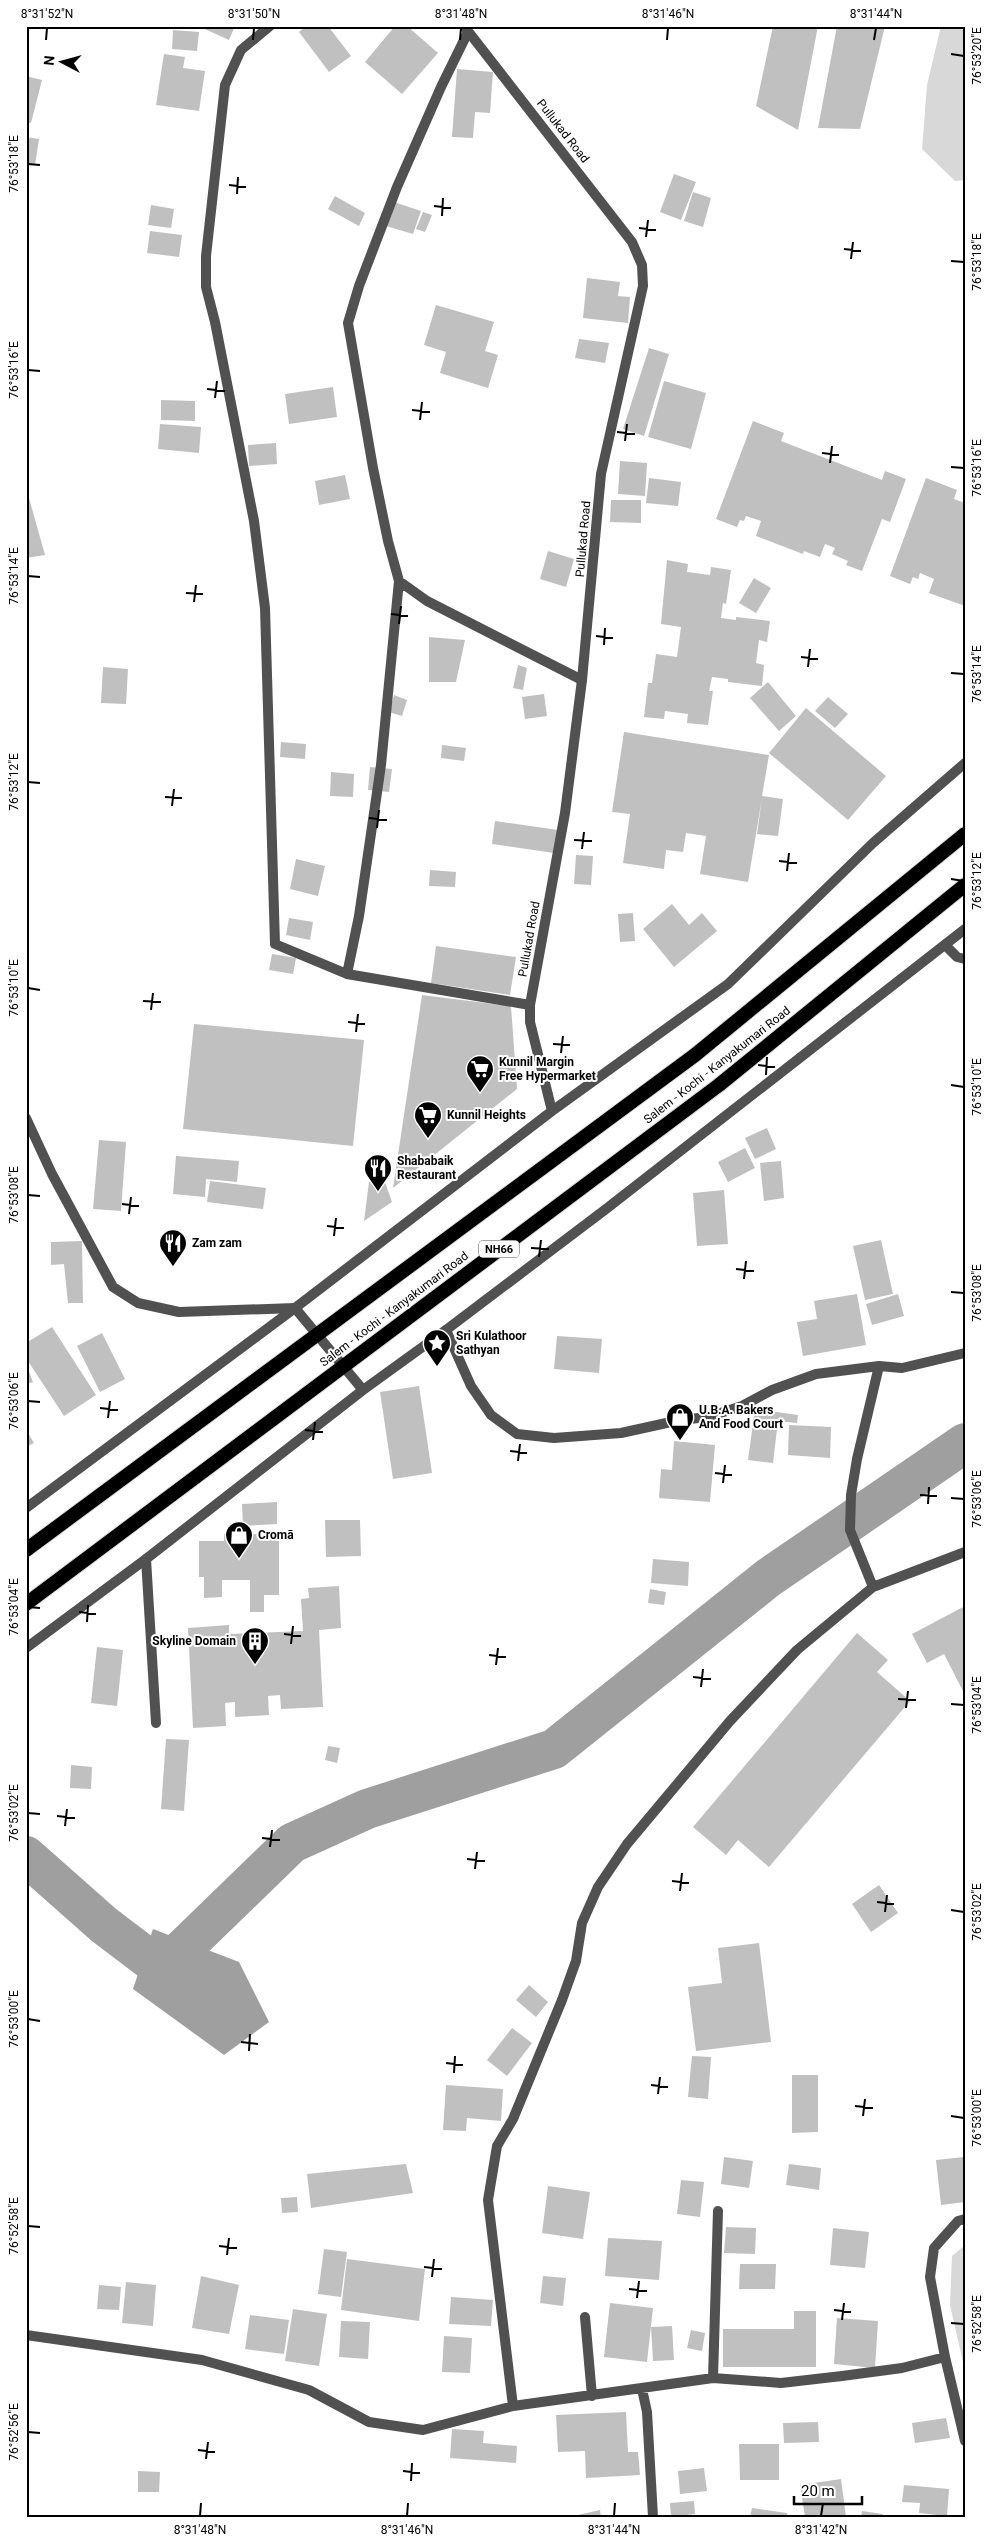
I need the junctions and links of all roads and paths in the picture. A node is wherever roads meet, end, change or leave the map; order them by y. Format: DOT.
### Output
graph roads {
  1 [pos="270,26"];
  2 [pos="466,29"];
  3 [pos="399,581"];
  4 [pos="582,680"];
  5 [pos="965,762"];
  6 [pos="965,834"];
  7 [pos="965,885"];
  8 [pos="965,929"];
  9 [pos="945,945"];
  10 [pos="965,959"];
  11 [pos="347,974"];
  12 [pos="530,1005"];
  13 [pos="552,1111"];
  14 [pos="26,1118"];
  15 [pos="295,1308"];
  16 [pos="446,1330"];
  17 [pos="317,1334"];
  18 [pos="965,1353"];
  19 [pos="344,1365"];
  20 [pos="879,1366"];
  21 [pos="363,1390"];
  22 [pos="26,1508"];
  23 [pos="26,1550"];
  24 [pos="965,1552"];
  25 [pos="146,1559"];
  26 [pos="873,1586"];
  27 [pos="26,1604"];
  28 [pos="26,1648"];
  29 [pos="156,1723"];
  30 [pos="718,2211"];
  31 [pos="965,2218"];
  32 [pos="585,2318"];
  33 [pos="26,2335"];
  34 [pos="945,2357"];
  35 [pos="713,2378"];
  36 [pos="642,2389"];
  37 [pos="592,2396"];
  38 [pos="513,2406"];
  39 [pos="965,2441"];
  40 [pos="653,2517"];
  1 -- 11 [label="street"];
  2 -- 3 [label="street"];
  2 -- 4 [label="street, Pullukad Road"];
  3 -- 4 [label="street"];
  3 -- 11 [label="street"];
  4 -- 12 [label="street, Pullukad Road"];
  5 -- 13 [label="street"];
  6 -- 17 [label="highway, Salem - Kochi - Kanyakumari Road"];
  7 -- 19 [label="highway, Salem - Kochi - Kanyakumari Road / NH66"];
  8 -- 9 [label="street"];
  9 -- 10 [label="street"];
  9 -- 16 [label="street"];
  11 -- 12 [label="street"];
  12 -- 13 [label="street, Pullukad Road"];
  13 -- 15 [label="street"];
  14 -- 15 [label="street"];
  15 -- 17 [label="street"];
  15 -- 22 [label="street"];
  16 -- 20 [label="street"];
  16 -- 21 [label="street"];
  17 -- 19 [label="street"];
  17 -- 23 [label="highway, Salem - Kochi - Kanyakumari Road"];
  18 -- 20 [label="street"];
  19 -- 21 [label="street"];
  19 -- 27 [label="highway, Salem - Kochi - Kanyakumari Road / NH66"];
  20 -- 26 [label="street"];
  21 -- 25 [label="street"];
  24 -- 26 [label="street"];
  25 -- 28 [label="street"];
  25 -- 29 [label="street"];
  26 -- 38 [label="street"];
  30 -- 35 [label="street"];
  31 -- 34 [label="street"];
  32 -- 37 [label="street"];
  33 -- 38 [label="street"];
  34 -- 35 [label="street"];
  34 -- 39 [label="street"];
  35 -- 36 [label="street"];
  36 -- 37 [label="street"];
  36 -- 40 [label="street"];
  37 -- 38 [label="street"];
}
